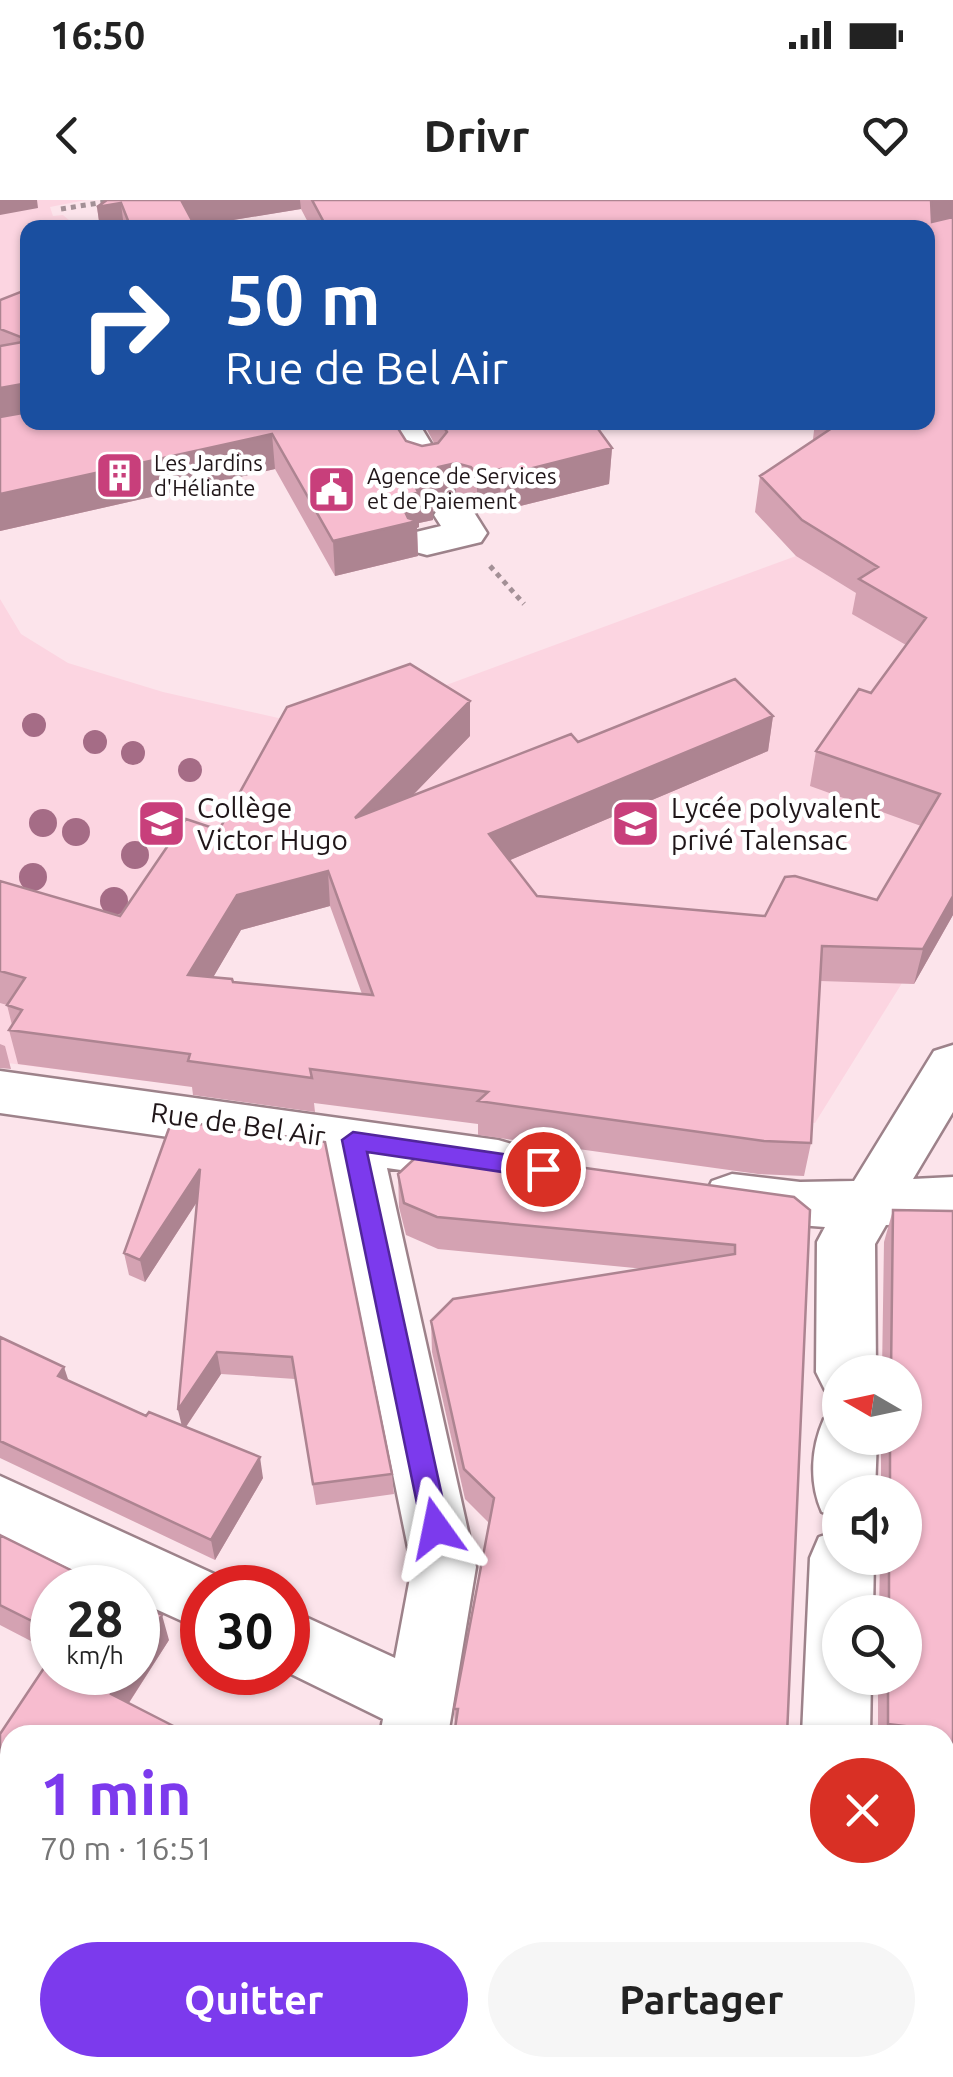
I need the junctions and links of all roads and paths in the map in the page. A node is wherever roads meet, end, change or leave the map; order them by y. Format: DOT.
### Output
graph roads {
  1 [pos="116,200"];
  2 [pos="61,210"];
  3 [pos="403,430"];
  4 [pos="424,465"];
  5 [pos="492,569"];
  6 [pos="524,604"];
  7 [pos="953,1064"];
  8 [pos="0,1092"];
  9 [pos="353,1140"];
  10 [pos="543,1169"];
  11 [pos="676,1189"];
  12 [pos="953,1200"];
  13 [pos="866,1204"];
  14 [pos="846,1355"];
  15 [pos="0,1504"];
  16 [pos="841,1575"];
  17 [pos="180,1590"];
  18 [pos="310,1653"];
  19 [pos="417,1719"];
  20 [pos="836,1725"];
  1 -- 2 [label="path"];
  3 -- 4 [label="street"];
  5 -- 6 [label="path"];
  7 -- 13 [label="street"];
  8 -- 9 [label="street, Rue de Bel Air"];
  9 -- 10 [label="street, Rue de Bel Air"];
  9 -- 19 [label="street"];
  11 -- 13 [label="street"];
  12 -- 13 [label="street"];
  13 -- 14 [label="street"];
  15 -- 17 [label="street"];
  16 -- 20 [label="street"];
  18 -- 19 [label="street"];
}
